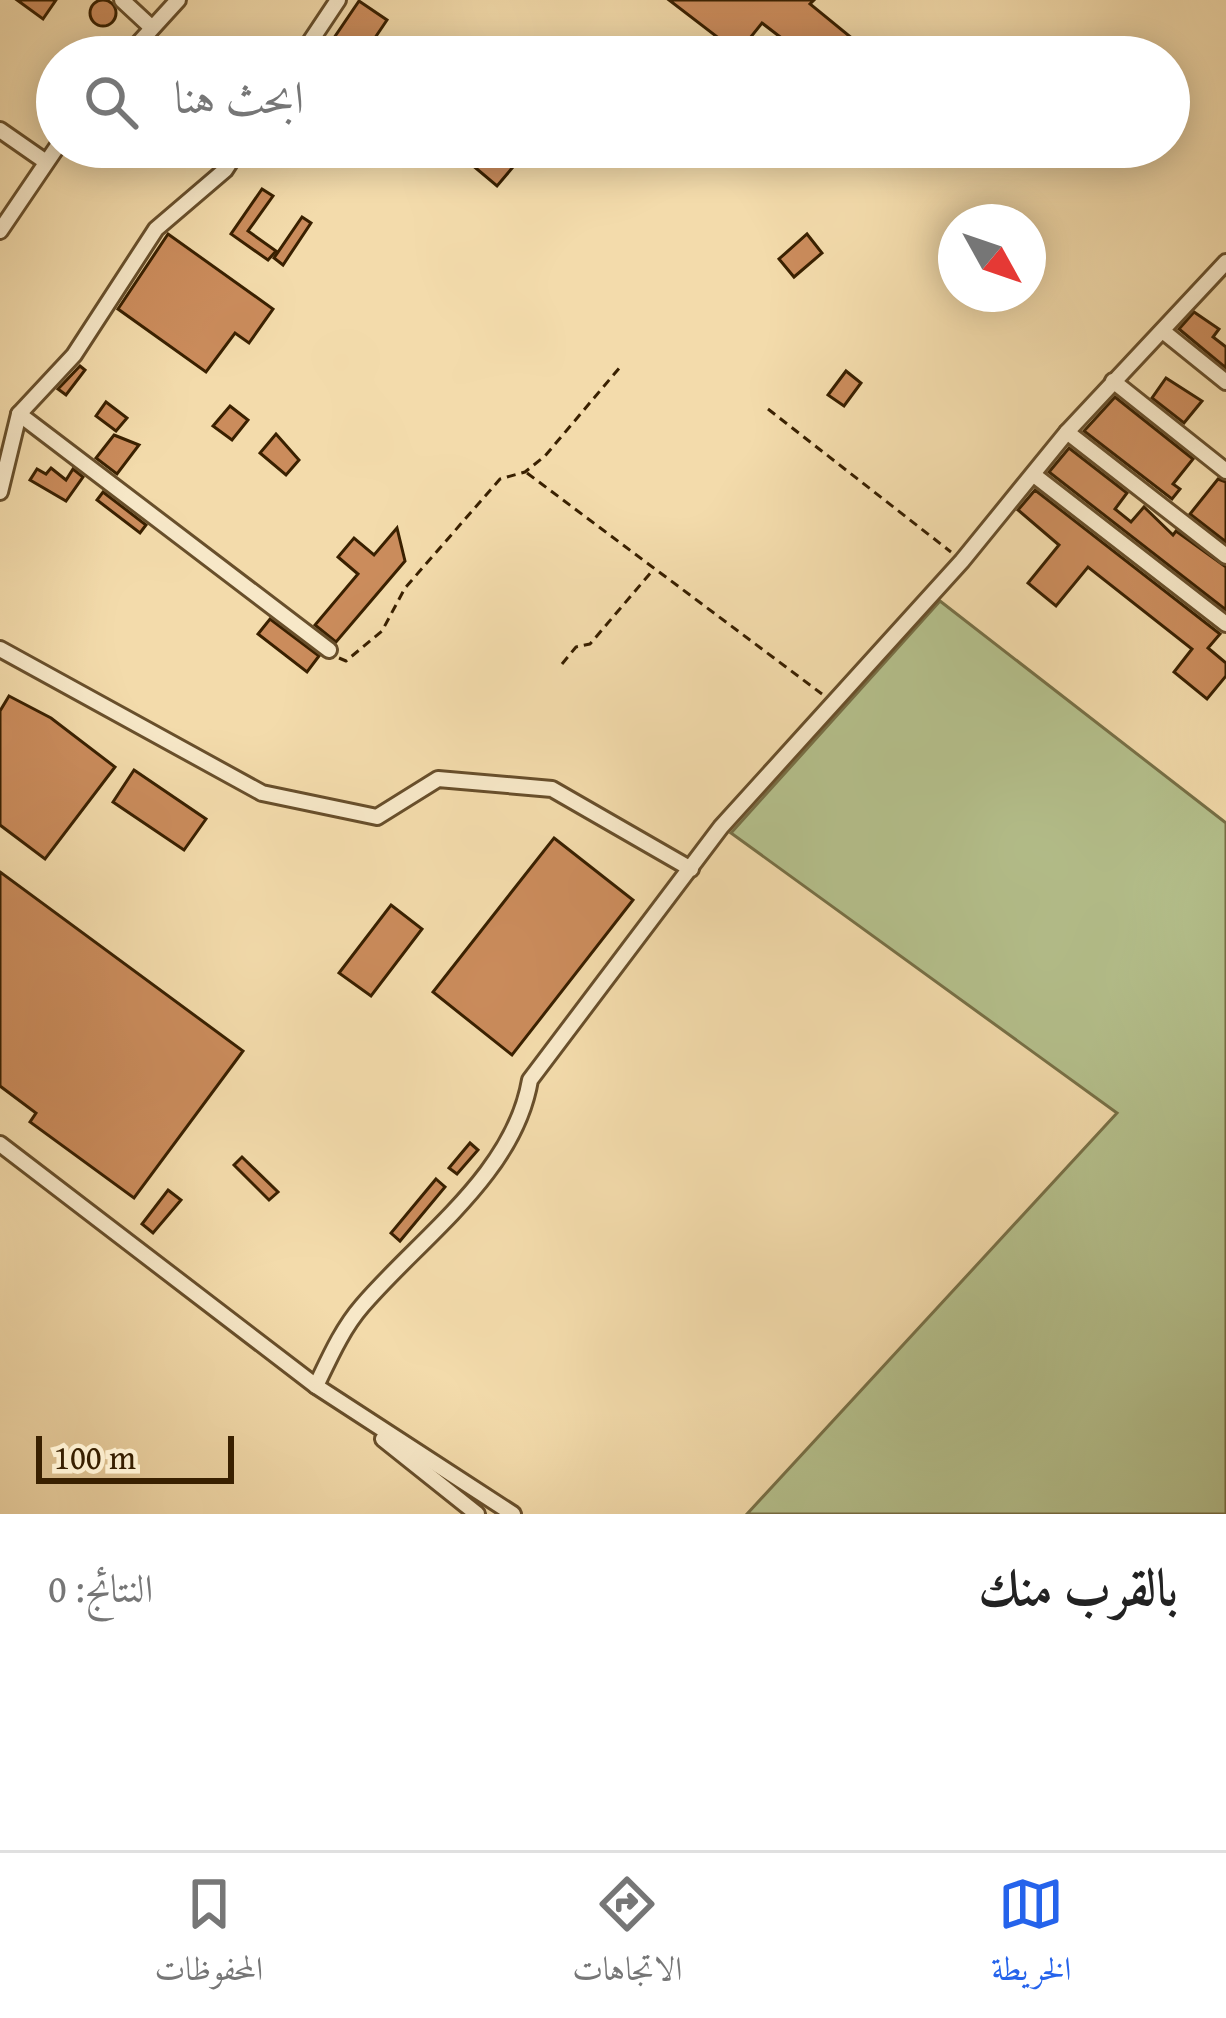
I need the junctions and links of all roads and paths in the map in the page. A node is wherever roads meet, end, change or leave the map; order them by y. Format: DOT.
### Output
graph roads {
  1 [pos="122,0"];
  2 [pos="178,0"];
  3 [pos="338,0"];
  4 [pos="150,26"];
  5 [pos="142,36"];
  6 [pos="314,36"];
  7 [pos="0,130"];
  8 [pos="36,155"];
  9 [pos="42,168"];
  10 [pos="226,168"];
  11 [pos="0,231"];
  12 [pos="1226,262"];
  13 [pos="1164,332"];
  14 [pos="621,366"];
  15 [pos="1113,382"];
  16 [pos="1226,382"];
  17 [pos="768,409"];
  18 [pos="20,414"];
  19 [pos="1067,432"];
  20 [pos="1226,471"];
  21 [pos="525,472"];
  22 [pos="1034,475"];
  23 [pos="0,492"];
  24 [pos="1226,556"];
  25 [pos="962,561"];
  26 [pos="654,568"];
  27 [pos="1226,624"];
  28 [pos="0,650"];
  29 [pos="329,650"];
  30 [pos="562,664"];
  31 [pos="834,703"];
  32 [pos="691,869"];
  33 [pos="0,1144"];
  34 [pos="318,1387"];
  35 [pos="477,1514"];
  36 [pos="513,1514"];
  1 -- 4 [label="street"];
  2 -- 4 [label="street"];
  3 -- 6 [label="street"];
  4 -- 5 [label="street"];
  7 -- 8 [label="street"];
  9 -- 11 [label="street"];
  10 -- 18 [label="street"];
  12 -- 13 [label="street"];
  13 -- 15 [label="street"];
  13 -- 16 [label="street"];
  14 -- 21 [label="path"];
  15 -- 19 [label="street"];
  15 -- 20 [label="street"];
  17 -- 25 [label="path"];
  18 -- 23 [label="street"];
  18 -- 29 [label="street"];
  19 -- 22 [label="street"];
  19 -- 24 [label="street"];
  21 -- 26 [label="path"];
  21 -- 29 [label="path"];
  22 -- 25 [label="street"];
  22 -- 27 [label="street"];
  25 -- 31 [label="street"];
  26 -- 30 [label="path"];
  26 -- 31 [label="path"];
  28 -- 32 [label="street"];
  31 -- 32 [label="street"];
  32 -- 34 [label="street"];
  33 -- 34 [label="street"];
  34 -- 35 [label="street"];
  34 -- 36 [label="street"];
}
